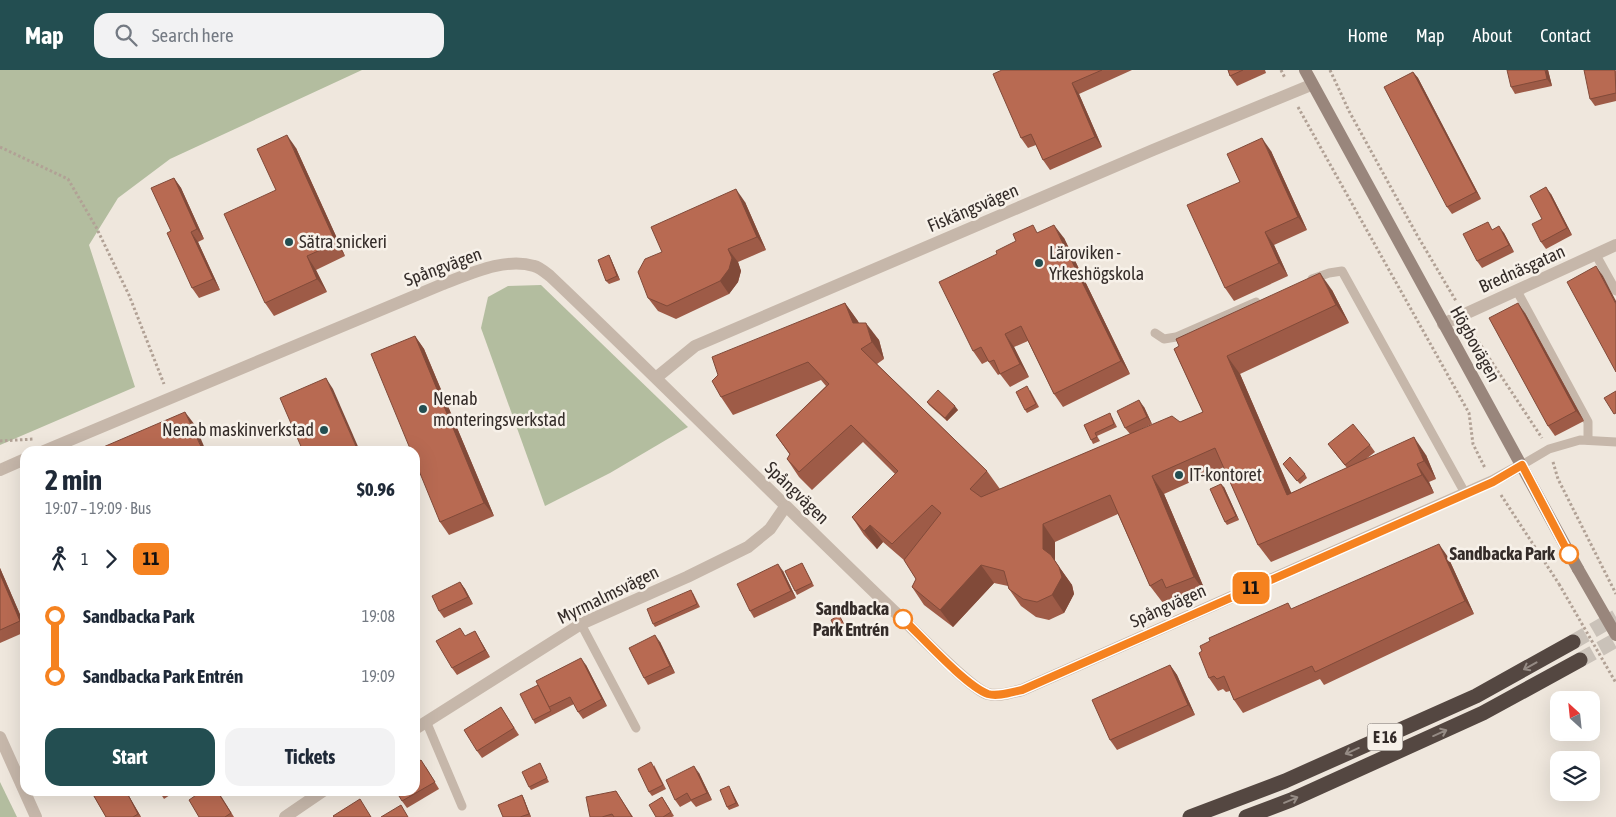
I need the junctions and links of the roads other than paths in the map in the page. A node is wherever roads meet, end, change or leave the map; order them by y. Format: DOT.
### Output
graph roads {
  1 [pos="1304,70"];
  2 [pos="1311,85"];
  3 [pos="1616,246"];
  4 [pos="1596,255"];
  5 [pos="1301,284"];
  6 [pos="1517,291"];
  7 [pos="1616,291"];
  8 [pos="1265,299"];
  9 [pos="1444,324"];
  10 [pos="1155,333"];
  11 [pos="656,377"];
  12 [pos="1588,440"];
  13 [pos="1616,442"];
  14 [pos="57,446"];
  15 [pos="20,461"];
  16 [pos="1522,465"];
  17 [pos="0,470"];
  18 [pos="1465,494"];
  19 [pos="786,507"];
  20 [pos="581,624"];
  21 [pos="1616,635"];
  22 [pos="1573,642"];
  23 [pos="1580,660"];
  24 [pos="420,725"];
  25 [pos="636,728"];
  26 [pos="0,737"];
  27 [pos="20,781"];
  28 [pos="27,796"];
  29 [pos="316,796"];
  30 [pos="462,806"];
  31 [pos="36,817"];
  32 [pos="285,817"];
  33 [pos="1190,817"];
  34 [pos="1246,817"];
  1 -- 2 [label="main road, Högbovägen"];
  2 -- 9 [label="main road, Högbovägen"];
  2 -- 11 [label="street, Fiskängsvägen"];
  3 -- 4 [label="street, Brednäsgatan"];
  4 -- 6 [label="street, Brednäsgatan"];
  4 -- 7 [label="lane"];
  5 -- 18 [label="lane"];
  6 -- 9 [label="street, Brednäsgatan"];
  6 -- 12 [label="lane"];
  8 -- 10 [label="lane"];
  9 -- 16 [label="main road, Högbovägen"];
  11 -- 14 [label="street, Spångvägen"];
  11 -- 19 [label="street, Spångvägen"];
  12 -- 13 [label="lane"];
  12 -- 16 [label="lane"];
  15 -- 17 [label="street"];
  16 -- 18 [label="street, Spångvägen"];
  16 -- 21 [label="main road, Högbovägen, bridge"];
  18 -- 19 [label="street, Spångvägen"];
  19 -- 20 [label="street, Myrmalmsvägen"];
  20 -- 24 [label="street, Myrmalmsvägen"];
  20 -- 25 [label="lane"];
  22 -- 33 [label="highway, E 16, one-way"];
  34 -- 23 [label="highway, E 16, one-way"];
  24 -- 30 [label="lane"];
  26 -- 27 [label="street"];
  28 -- 31 [label="street"];
  29 -- 32 [label="street"];
}
